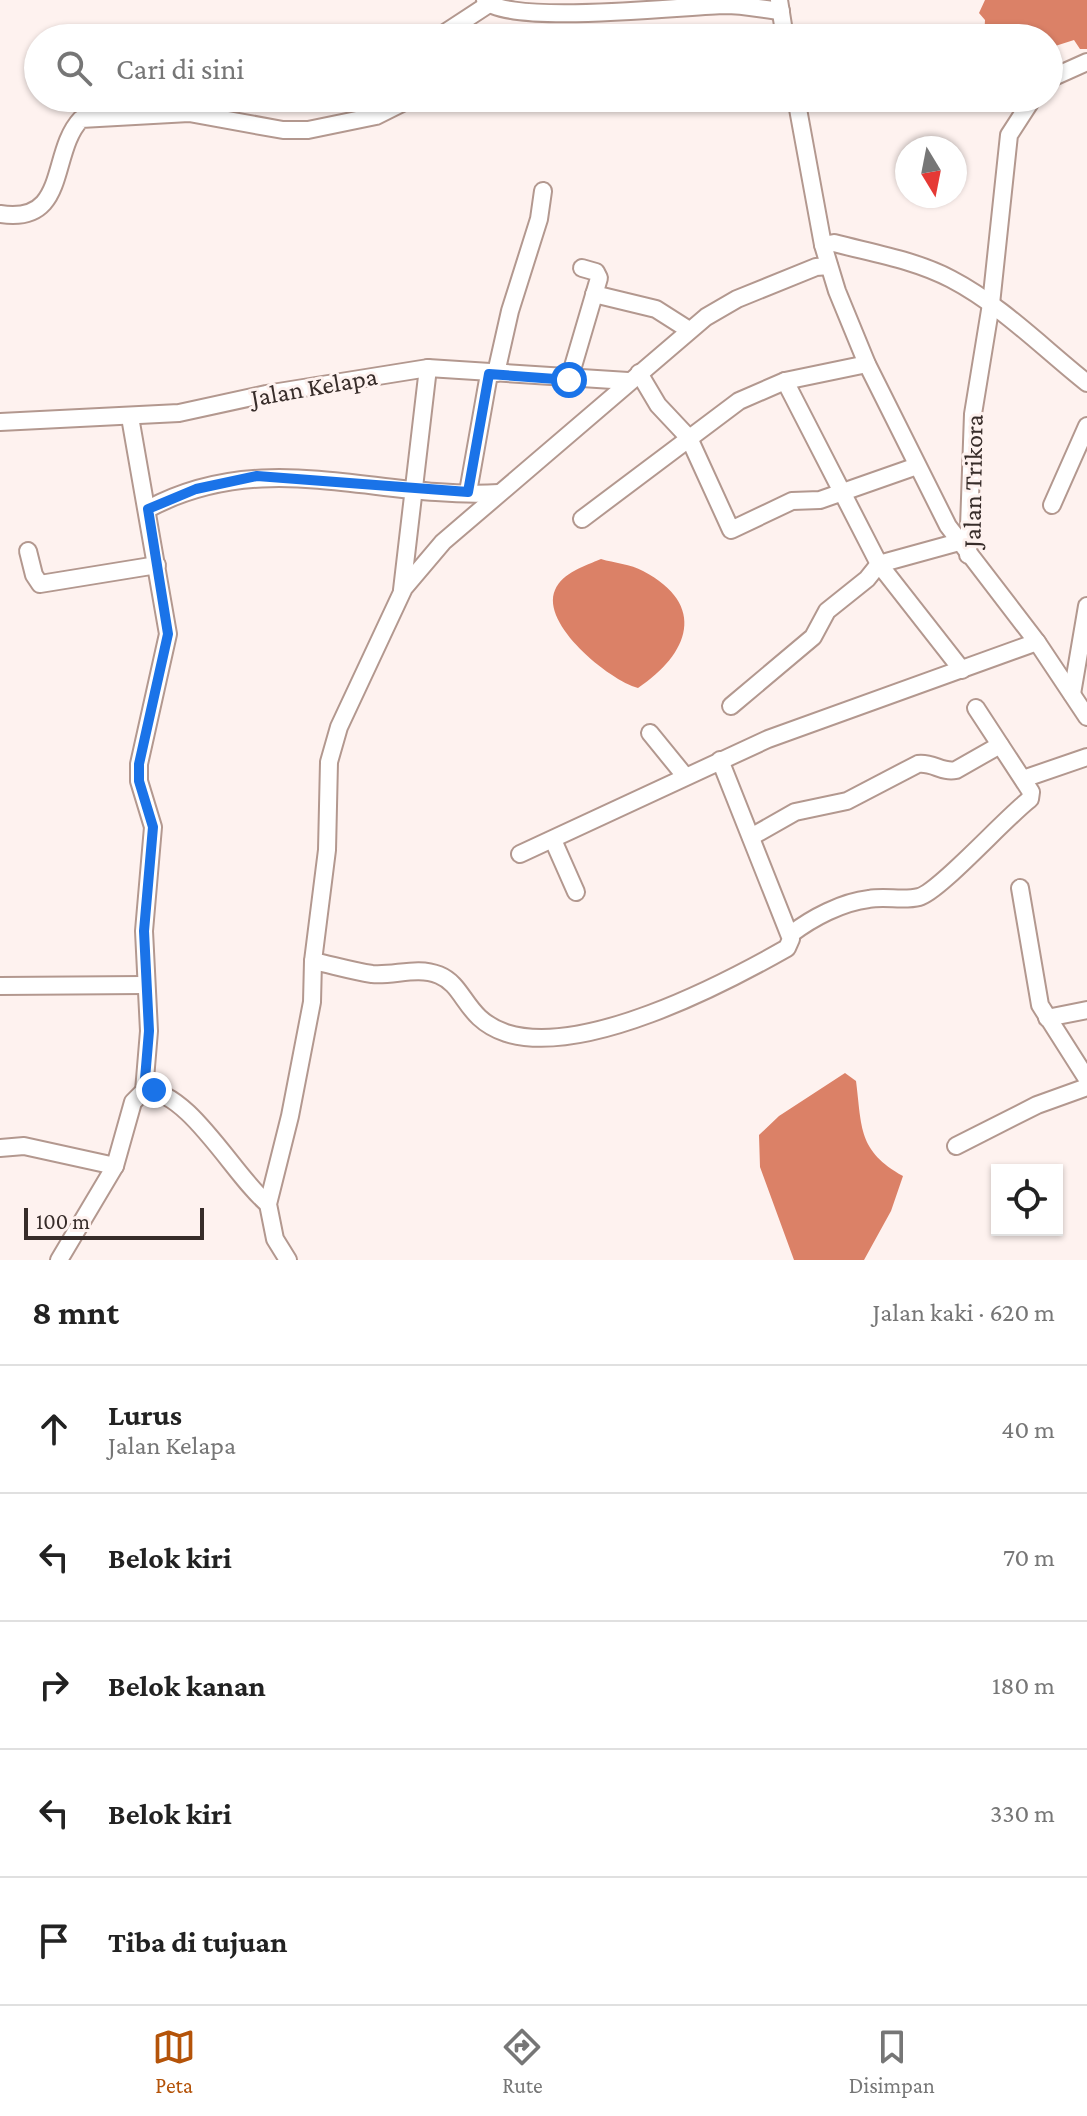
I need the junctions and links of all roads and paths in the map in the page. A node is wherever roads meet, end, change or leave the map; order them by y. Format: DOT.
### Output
graph roads {
  1 [pos="487,2"];
  2 [pos="780,5"];
  3 [pos="456,24"];
  4 [pos="1087,62"];
  5 [pos="1063,73"];
  6 [pos="384,112"];
  7 [pos="799,112"];
  8 [pos="1024,112"];
  9 [pos="543,191"];
  10 [pos="0,214"];
  11 [pos="823,245"];
  12 [pos="829,266"];
  13 [pos="582,268"];
  14 [pos="594,294"];
  15 [pos="991,304"];
  16 [pos="689,330"];
  17 [pos="867,364"];
  18 [pos="428,368"];
  19 [pos="493,374"];
  20 [pos="633,377"];
  21 [pos="569,380"];
  22 [pos="785,381"];
  23 [pos="1087,383"];
  24 [pos="130,417"];
  25 [pos="0,422"];
  26 [pos="1087,426"];
  27 [pos="689,438"];
  28 [pos="917,466"];
  29 [pos="412,489"];
  30 [pos="840,491"];
  31 [pos="468,492"];
  32 [pos="499,493"];
  33 [pos="1052,505"];
  34 [pos="148,509"];
  35 [pos="582,519"];
  36 [pos="963,549"];
  37 [pos="28,551"];
  38 [pos="879,564"];
  39 [pos="157,565"];
  40 [pos="402,592"];
  41 [pos="1087,606"];
  42 [pos="1086,626"];
  43 [pos="1037,642"];
  44 [pos="962,670"];
  45 [pos="1072,694"];
  46 [pos="731,706"];
  47 [pos="976,708"];
  48 [pos="1087,717"];
  49 [pos="650,733"];
  50 [pos="1000,745"];
  51 [pos="1087,757"];
  52 [pos="720,760"];
  53 [pos="685,776"];
  54 [pos="1023,779"];
  55 [pos="751,837"];
  56 [pos="553,840"];
  57 [pos="520,854"];
  58 [pos="1020,888"];
  59 [pos="576,892"];
  60 [pos="791,934"];
  61 [pos="313,961"];
  62 [pos="144,985"];
  63 [pos="0,986"];
  64 [pos="1087,1010"];
  65 [pos="1047,1018"];
  66 [pos="1087,1079"];
  67 [pos="1087,1087"];
  68 [pos="144,1091"];
  69 [pos="956,1146"];
  70 [pos="0,1148"];
  71 [pos="115,1166"];
  72 [pos="268,1204"];
  73 [pos="59,1260"];
  74 [pos="288,1260"];
  1 -- 2 [label="street"];
  1 -- 3 [label="street"];
  4 -- 5 [label="street"];
  6 -- 10 [label="street"];
  7 -- 11 [label="street"];
  8 -- 15 [label="street, Jalan Trikora"];
  9 -- 19 [label="street"];
  11 -- 12 [label="street"];
  11 -- 15 [label="street"];
  12 -- 16 [label="street"];
  12 -- 17 [label="street"];
  13 -- 14 [label="street"];
  14 -- 16 [label="street"];
  14 -- 21 [label="street"];
  15 -- 23 [label="street"];
  15 -- 36 [label="street, Jalan Trikora"];
  16 -- 20 [label="street"];
  17 -- 22 [label="street"];
  17 -- 28 [label="street"];
  18 -- 19 [label="street, Jalan Kelapa"];
  18 -- 24 [label="street, Jalan Kelapa"];
  18 -- 29 [label="street"];
  19 -- 21 [label="street, Jalan Kelapa"];
  19 -- 31 [label="street"];
  20 -- 21 [label="street, Jalan Kelapa"];
  20 -- 27 [label="street"];
  20 -- 32 [label="street"];
  22 -- 27 [label="street"];
  22 -- 30 [label="street"];
  24 -- 25 [label="street, Jalan Kelapa"];
  24 -- 34 [label="street"];
  26 -- 33 [label="street"];
  27 -- 30 [label="street"];
  27 -- 35 [label="street"];
  28 -- 30 [label="street"];
  28 -- 36 [label="street"];
  29 -- 31 [label="street"];
  29 -- 34 [label="street"];
  29 -- 40 [label="street"];
  30 -- 38 [label="street"];
  31 -- 32 [label="street"];
  32 -- 40 [label="street"];
  34 -- 39 [label="street"];
  36 -- 38 [label="street"];
  36 -- 43 [label="street, Jalan Trikora"];
  37 -- 39 [label="street"];
  38 -- 44 [label="street"];
  38 -- 46 [label="street"];
  39 -- 62 [label="street"];
  40 -- 61 [label="street"];
  41 -- 42 [label="street"];
  42 -- 45 [label="street"];
  43 -- 44 [label="street"];
  43 -- 45 [label="street, Jalan Trikora"];
  44 -- 52 [label="street"];
  45 -- 48 [label="street, Jalan Trikora"];
  47 -- 50 [label="street"];
  49 -- 53 [label="street"];
  50 -- 54 [label="street"];
  50 -- 55 [label="street"];
  51 -- 54 [label="street"];
  52 -- 53 [label="street"];
  52 -- 55 [label="street"];
  53 -- 56 [label="street"];
  54 -- 60 [label="street"];
  55 -- 60 [label="street"];
  56 -- 57 [label="street"];
  56 -- 59 [label="street"];
  58 -- 65 [label="street"];
  60 -- 61 [label="street"];
  61 -- 72 [label="street"];
  62 -- 63 [label="street"];
  62 -- 68 [label="street"];
  64 -- 65 [label="street"];
  65 -- 66 [label="street"];
  67 -- 69 [label="street"];
  68 -- 71 [label="street"];
  68 -- 72 [label="street"];
  70 -- 71 [label="street"];
  71 -- 73 [label="street"];
  72 -- 74 [label="street"];
}
